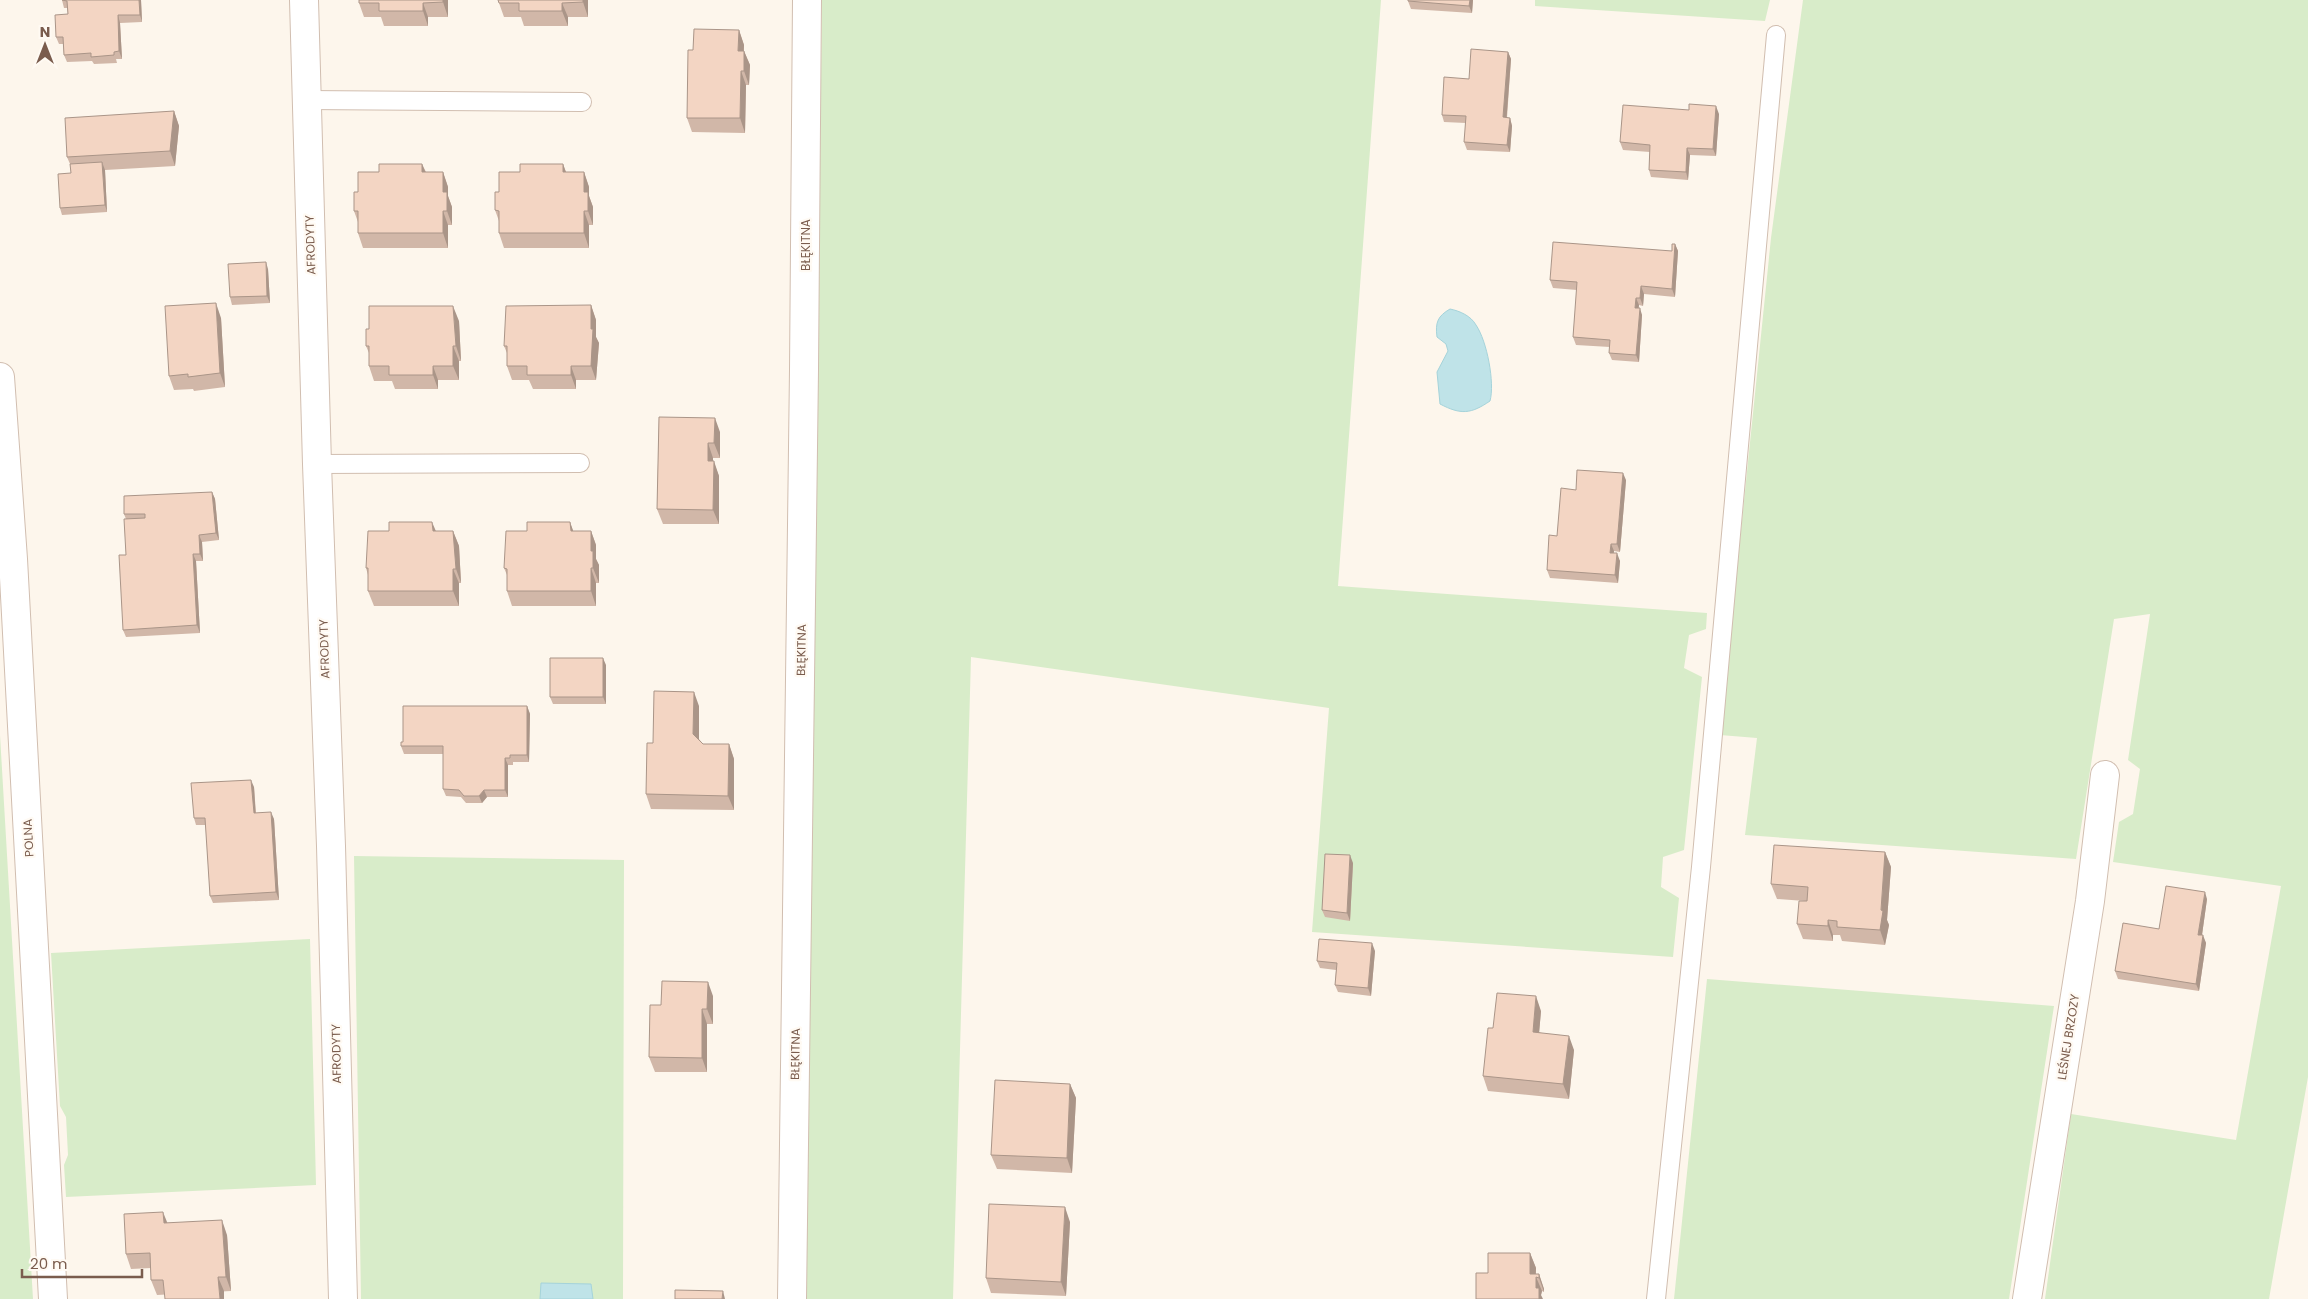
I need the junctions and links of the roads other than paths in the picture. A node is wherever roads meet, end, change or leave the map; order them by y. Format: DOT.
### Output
graph roads {
  1 [pos="304,0"];
  2 [pos="807,0"];
  3 [pos="1776,35"];
  4 [pos="306,100"];
  5 [pos="582,102"];
  6 [pos="0,376"];
  7 [pos="580,463"];
  8 [pos="317,464"];
  9 [pos="2105,775"];
  10 [pos="54,1299"];
  11 [pos="343,1299"];
  12 [pos="792,1299"];
  13 [pos="1656,1299"];
  14 [pos="2027,1299"];
  1 -- 4 [label="street, AFRODYTY"];
  2 -- 12 [label="street, BŁĘKITNA"];
  3 -- 13 [label="lane"];
  4 -- 5 [label="lane"];
  4 -- 8 [label="street, AFRODYTY"];
  6 -- 10 [label="street, POLNA"];
  7 -- 8 [label="lane"];
  8 -- 11 [label="street, AFRODYTY"];
  9 -- 14 [label="street, LEŚNEJ BRZOZY"];
}
